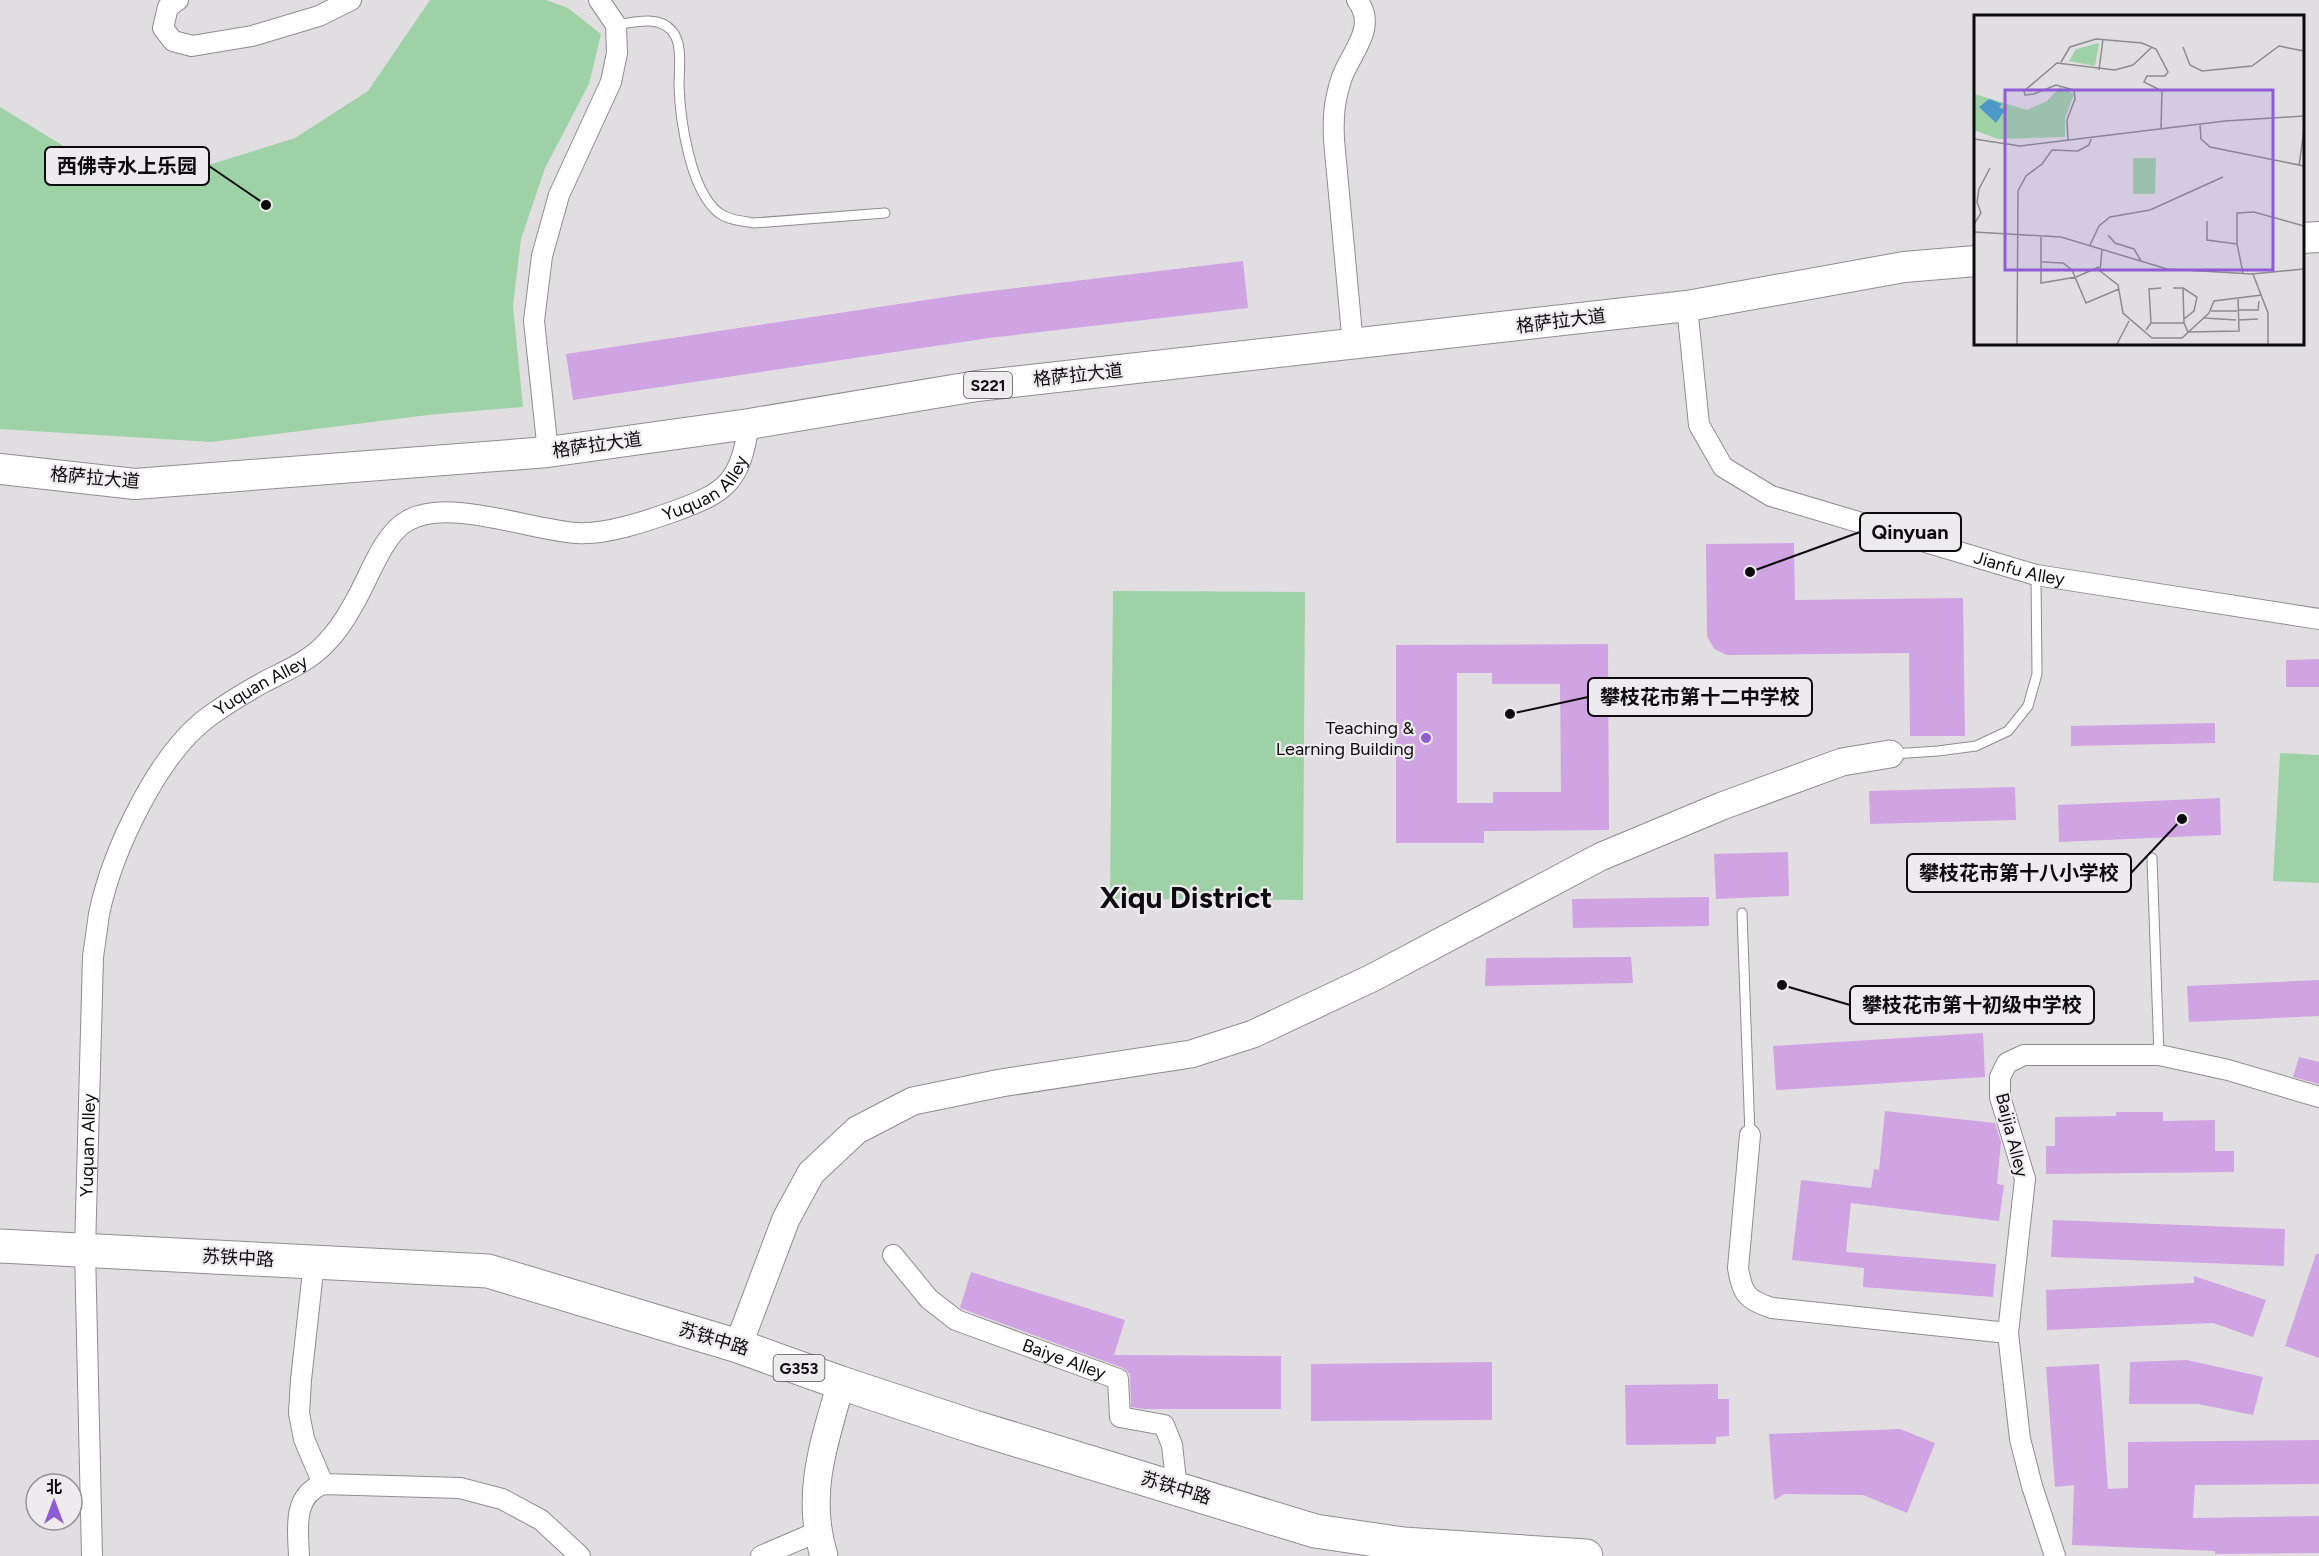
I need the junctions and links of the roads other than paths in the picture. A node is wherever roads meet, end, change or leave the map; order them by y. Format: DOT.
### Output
graph roads {
  1 [pos="178,0"];
  2 [pos="351,0"];
  3 [pos="599,0"];
  4 [pos="1357,0"];
  5 [pos="616,25"];
  6 [pos="885,213"];
  7 [pos="2319,237"];
  8 [pos="2304,238"];
  9 [pos="1974,261"];
  10 [pos="1687,306"];
  11 [pos="1353,345"];
  12 [pos="749,424"];
  13 [pos="548,452"];
  14 [pos="0,469"];
  15 [pos="2036,575"];
  16 [pos="2319,619"];
  17 [pos="1890,754"];
  18 [pos="2152,858"];
  19 [pos="1742,913"];
  20 [pos="2158,1055"];
  21 [pos="2319,1097"];
  22 [pos="1750,1135"];
  23 [pos="0,1246"];
  24 [pos="85,1250"];
  25 [pos="893,1255"];
  26 [pos="314,1262"];
  27 [pos="2008,1333"];
  28 [pos="738,1346"];
  29 [pos="841,1383"];
  30 [pos="323,1484"];
  31 [pos="1178,1489"];
  32 [pos="821,1544"];
  33 [pos="92,1556"];
  34 [pos="299,1556"];
  35 [pos="580,1556"];
  36 [pos="761,1556"];
  37 [pos="1586,1556"];
  38 [pos="2055,1556"];
  1 -- 2 [label="street"];
  3 -- 5 [label="street"];
  4 -- 11 [label="street"];
  5 -- 6 [label="lane"];
  5 -- 13 [label="street"];
  7 -- 8 [label="main road"];
  9 -- 10 [label="main road, 格萨拉大道 / S221"];
  10 -- 11 [label="main road, 格萨拉大道 / S221"];
  10 -- 15 [label="street, Jianfu Alley"];
  11 -- 12 [label="main road, 格萨拉大道 / S221"];
  12 -- 13 [label="main road, 格萨拉大道 / S221"];
  12 -- 24 [label="street, Yuquan Alley"];
  13 -- 14 [label="main road, 格萨拉大道 / S221"];
  15 -- 16 [label="street, Jianfu Alley"];
  15 -- 17 [label="lane"];
  17 -- 28 [label="street"];
  18 -- 20 [label="lane"];
  19 -- 22 [label="lane"];
  20 -- 21 [label="street, Baijia Alley"];
  20 -- 27 [label="street, Baijia Alley"];
  22 -- 27 [label="street"];
  23 -- 24 [label="highway, 苏铁中路 / G353"];
  24 -- 26 [label="highway, 苏铁中路 / G353"];
  24 -- 33 [label="street, Yuquan Alley"];
  25 -- 31 [label="street, Baiye Alley"];
  26 -- 28 [label="highway, 苏铁中路 / G353"];
  26 -- 30 [label="street"];
  27 -- 38 [label="street, Baijia Alley"];
  28 -- 29 [label="highway, 苏铁中路 / G353"];
  29 -- 31 [label="highway, 苏铁中路 / G353"];
  29 -- 32 [label="street"];
  30 -- 34 [label="street"];
  30 -- 35 [label="street"];
  31 -- 37 [label="highway, 苏铁中路 / G353"];
  32 -- 36 [label="street"];
}
